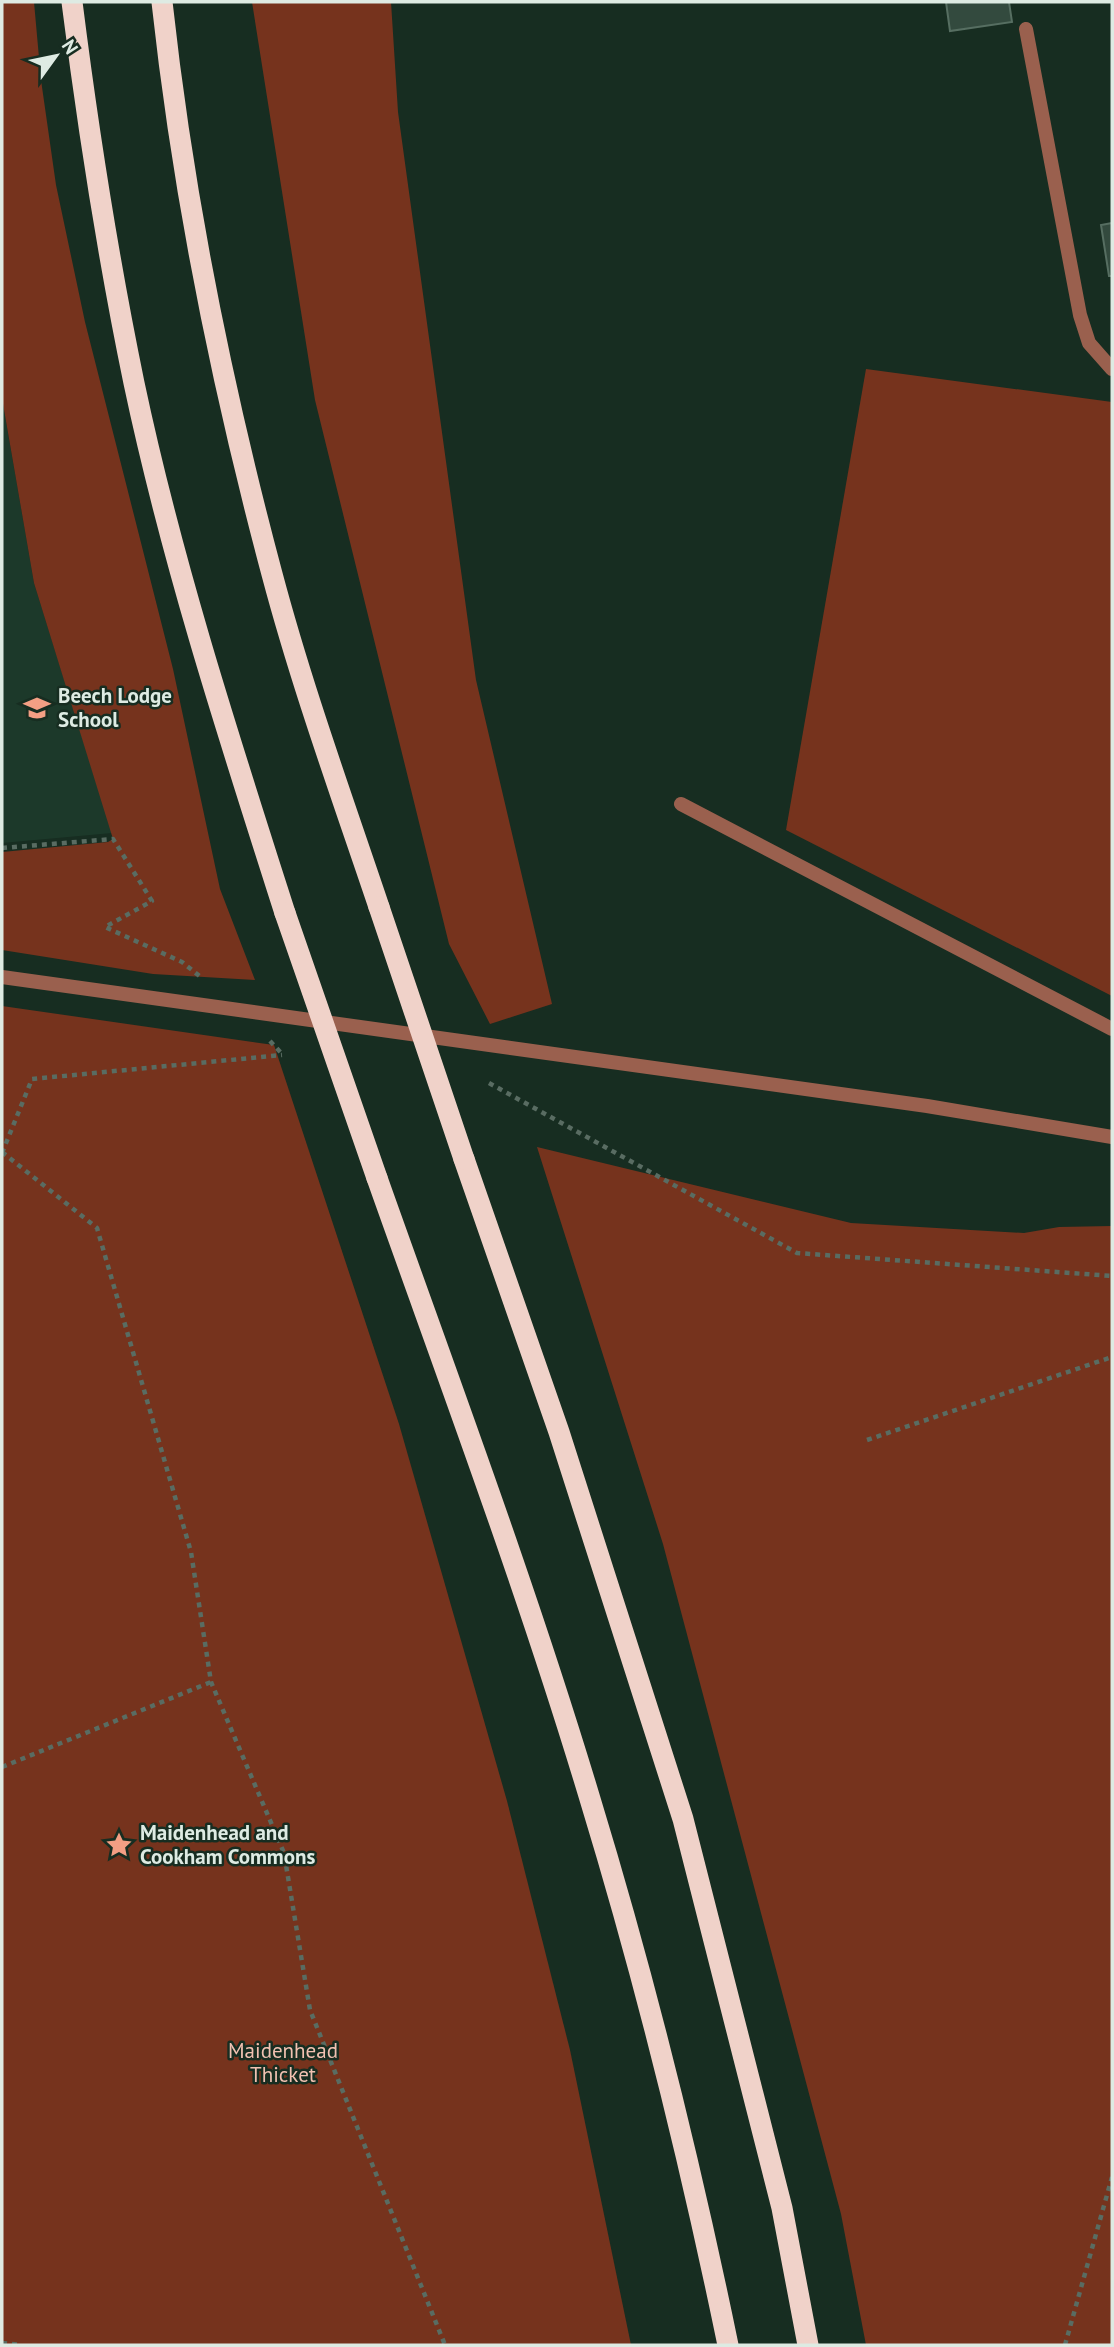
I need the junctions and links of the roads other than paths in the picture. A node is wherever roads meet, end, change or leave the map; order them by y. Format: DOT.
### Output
graph roads {
  1 [pos="72,2"];
  2 [pos="162,2"];
  3 [pos="1026,29"];
  4 [pos="1112,369"];
  5 [pos="681,804"];
  6 [pos="2,977"];
  7 [pos="1112,1029"];
  8 [pos="1112,1137"];
  9 [pos="728,2345"];
  10 [pos="808,2345"];
  1 -- 9 [label="highway, bridge"];
  2 -- 10 [label="highway, bridge"];
  3 -- 4 [label="lane"];
  5 -- 7 [label="lane"];
  6 -- 8 [label="lane"];
}
